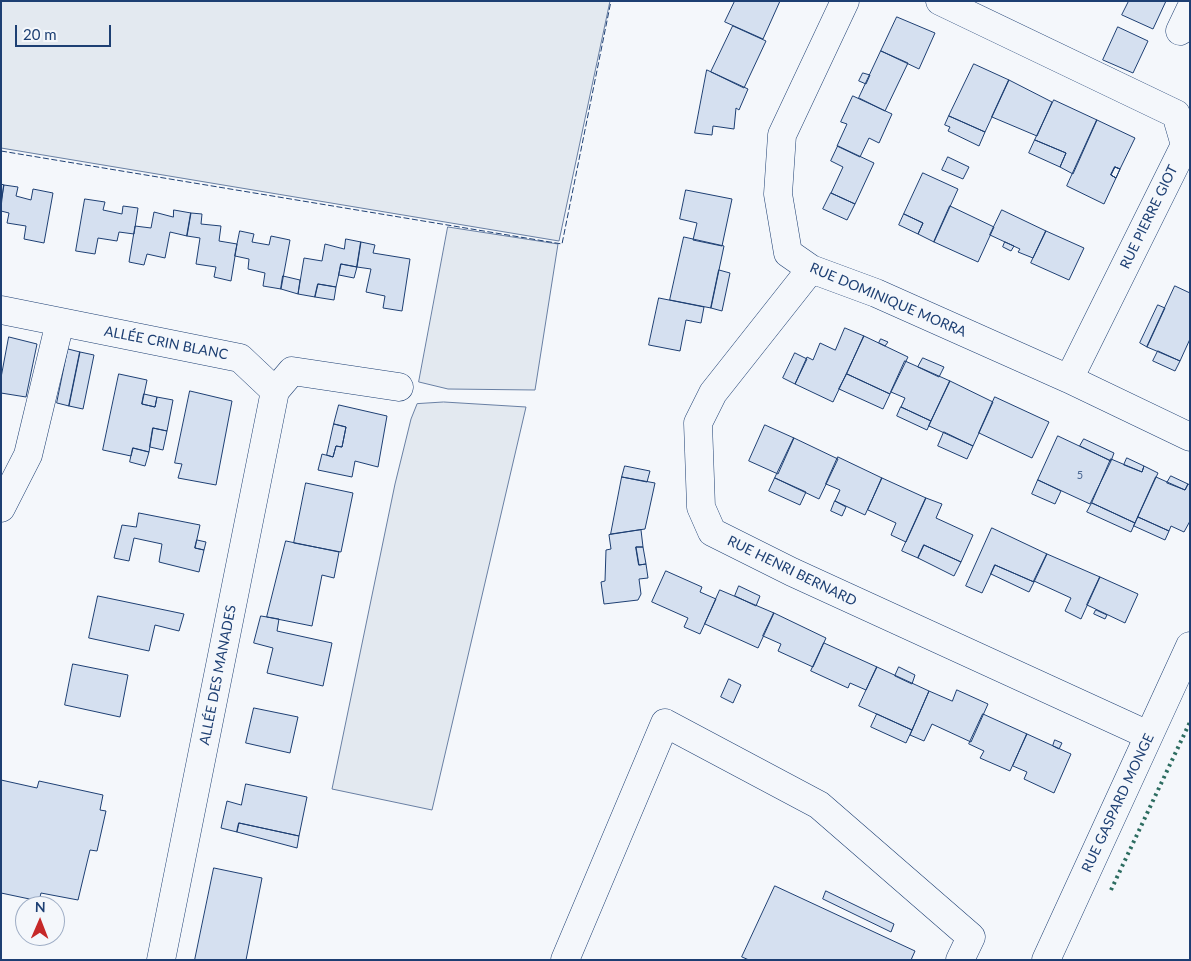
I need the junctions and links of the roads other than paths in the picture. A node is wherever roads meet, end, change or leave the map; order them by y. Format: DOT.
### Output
graph roads {
  1 [pos="845,1"];
  2 [pos="940,1"];
  3 [pos="811,269"];
  4 [pos="1,310"];
  5 [pos="60,322"];
  6 [pos="1069,379"];
  7 [pos="399,387"];
  8 [pos="275,391"];
  9 [pos="1190,437"];
  10 [pos="1,508"];
  11 [pos="1190,646"];
  12 [pos="1148,735"];
  13 [pos="160,960"];
  14 [pos="565,960"];
  15 [pos="960,960"];
  16 [pos="1046,960"];
  1 -- 3 [label="street, RUE DOMINIQUE MORRA"];
  2 -- 6 [label="street, RUE PIERRE GIOT"];
  3 -- 6 [label="street, RUE DOMINIQUE MORRA"];
  3 -- 12 [label="street, RUE HENRI BERNARD"];
  4 -- 5 [label="street, ALLÉE CRIN BLANC"];
  5 -- 8 [label="street, ALLÉE CRIN BLANC"];
  5 -- 10 [label="street"];
  6 -- 9 [label="street"];
  7 -- 8 [label="street"];
  8 -- 13 [label="street, ALLÉE DES MANADES"];
  11 -- 12 [label="street, RUE GASPARD MONGE"];
  12 -- 16 [label="street, RUE GASPARD MONGE"];
  14 -- 15 [label="street"];
}
